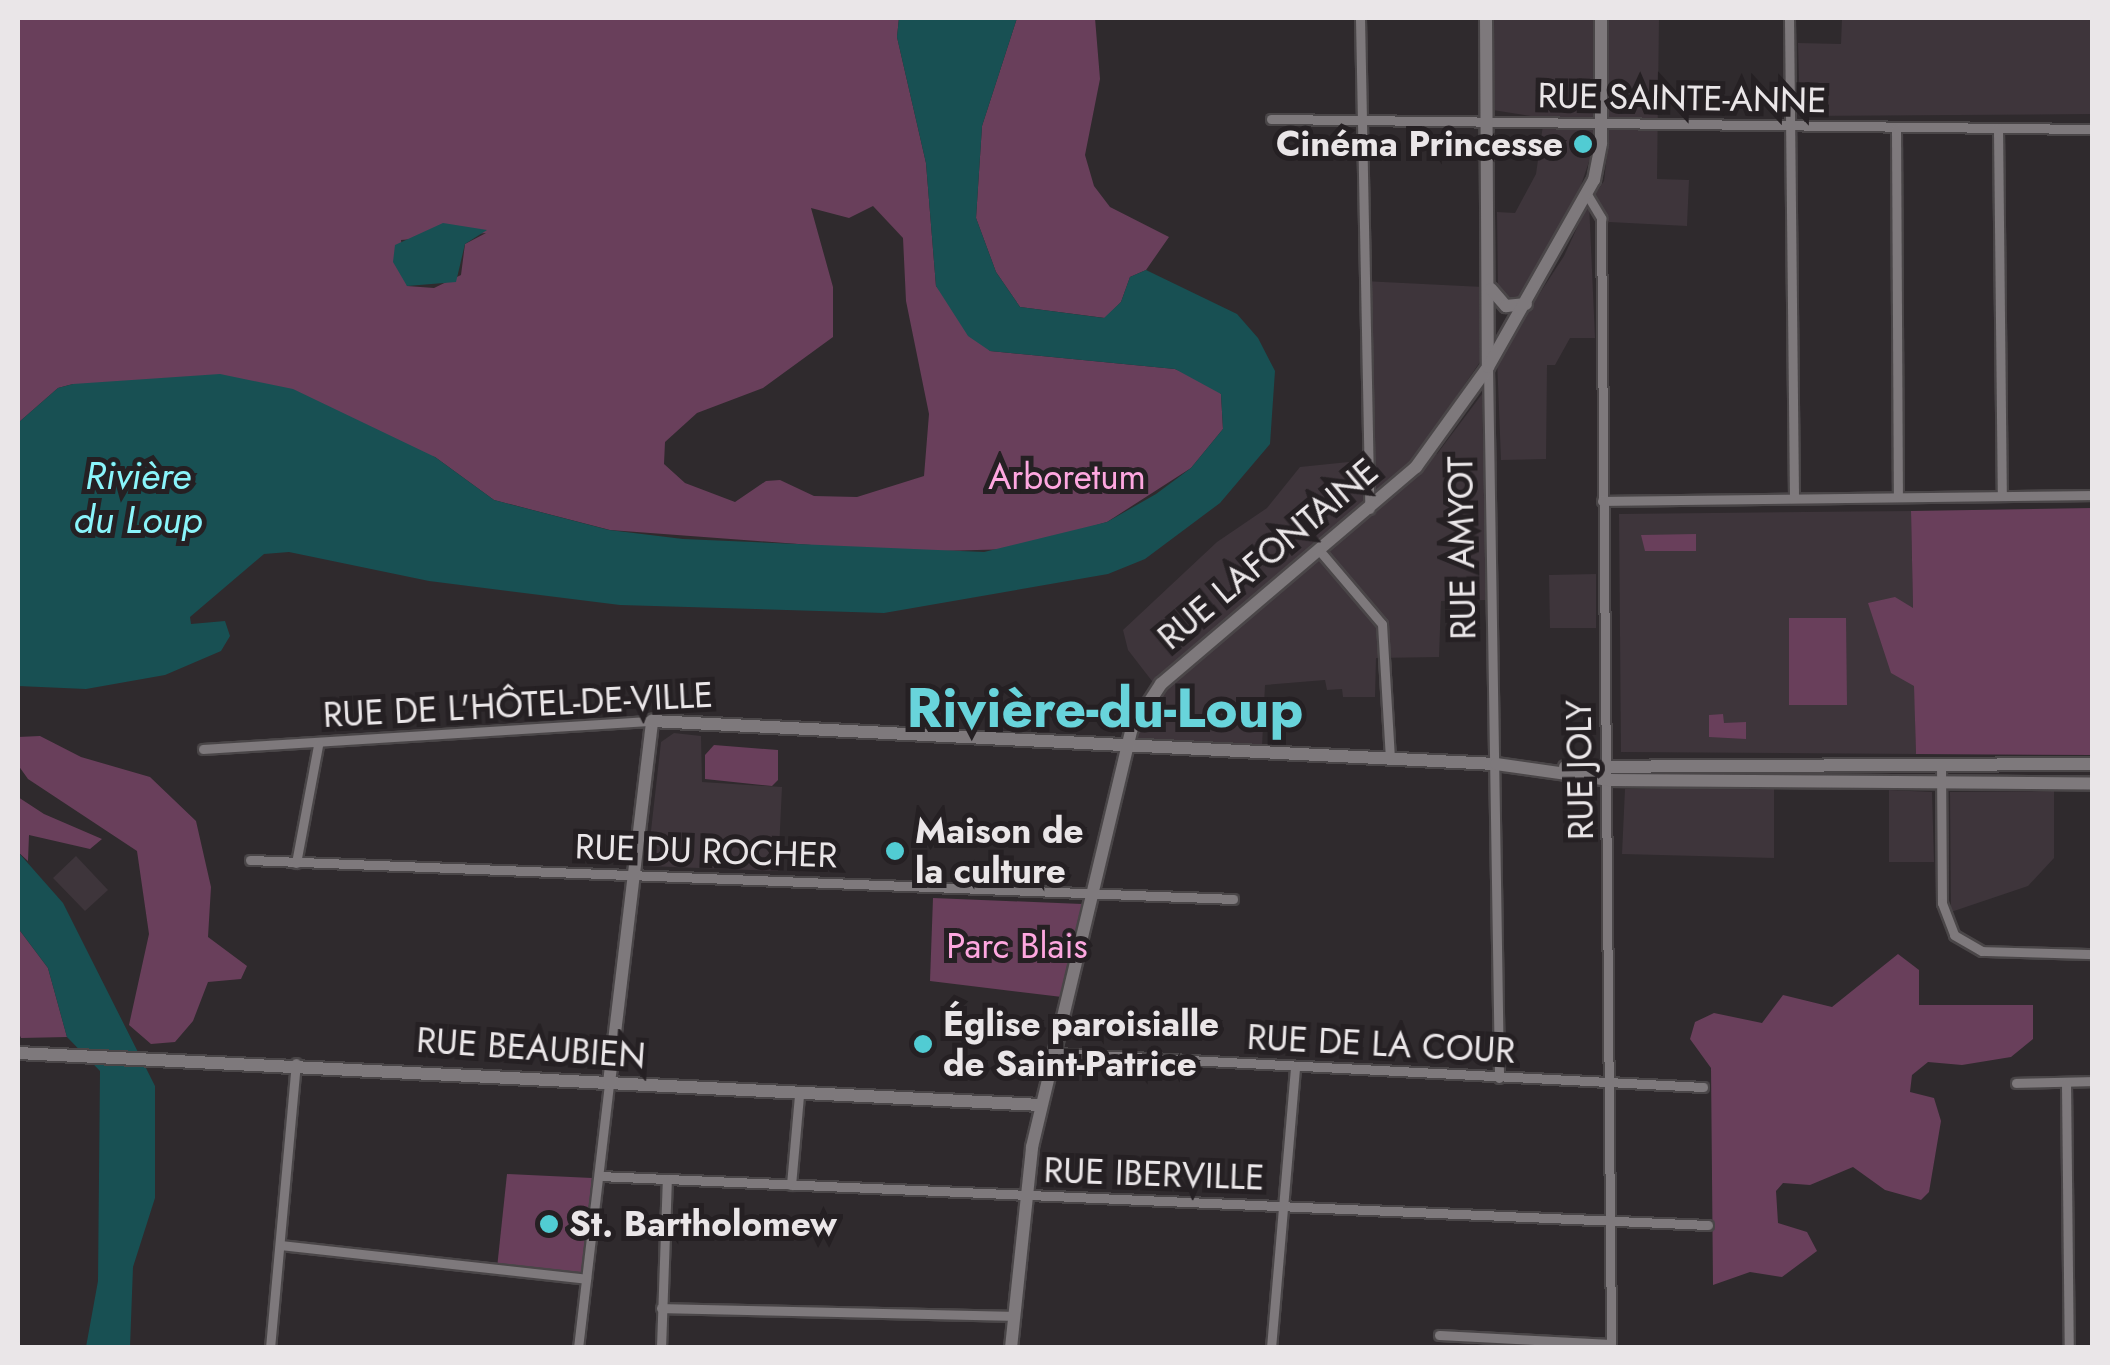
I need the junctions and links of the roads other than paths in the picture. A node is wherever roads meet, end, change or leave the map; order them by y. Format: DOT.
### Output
graph roads {
  1 [pos="1360,18"];
  2 [pos="1486,18"];
  3 [pos="1601,18"];
  4 [pos="1788,19"];
  5 [pos="1271,119"];
  6 [pos="1361,120"];
  7 [pos="1488,122"];
  8 [pos="1602,124"];
  9 [pos="1792,128"];
  10 [pos="1896,128"];
  11 [pos="1998,128"];
  12 [pos="2092,129"];
  13 [pos="1588,196"];
  14 [pos="1490,287"];
  15 [pos="1526,304"];
  16 [pos="1488,367"];
  17 [pos="2092,495"];
  18 [pos="2002,496"];
  19 [pos="1898,497"];
  20 [pos="1794,498"];
  21 [pos="1602,501"];
  22 [pos="1369,509"];
  23 [pos="1318,550"];
  24 [pos="652,721"];
  25 [pos="318,746"];
  26 [pos="1126,746"];
  27 [pos="202,748"];
  28 [pos="1390,758"];
  29 [pos="1941,763"];
  30 [pos="1496,764"];
  31 [pos="1607,764"];
  32 [pos="2092,764"];
  33 [pos="1548,768"];
  34 [pos="1608,780"];
  35 [pos="1941,782"];
  36 [pos="2092,782"];
  37 [pos="250,860"];
  38 [pos="296,862"];
  39 [pos="632,876"];
  40 [pos="1094,894"];
  41 [pos="1234,899"];
  42 [pos="2092,954"];
  43 [pos="1056,1052"];
  44 [pos="18,1053"];
  45 [pos="296,1063"];
  46 [pos="1295,1066"];
  47 [pos="1499,1078"];
  48 [pos="2092,1081"];
  49 [pos="2066,1082"];
  50 [pos="610,1083"];
  51 [pos="2016,1083"];
  52 [pos="1612,1084"];
  53 [pos="1702,1087"];
  54 [pos="799,1096"];
  55 [pos="1042,1105"];
  56 [pos="599,1176"];
  57 [pos="668,1179"];
  58 [pos="791,1185"];
  59 [pos="1025,1196"];
  60 [pos="1284,1207"];
  61 [pos="1611,1223"];
  62 [pos="1708,1225"];
  63 [pos="280,1245"];
  64 [pos="586,1278"];
  65 [pos="661,1308"];
  66 [pos="1014,1316"];
  67 [pos="1440,1335"];
  68 [pos="1611,1346"];
  69 [pos="270,1348"];
  70 [pos="578,1348"];
  71 [pos="661,1348"];
  72 [pos="1011,1348"];
  73 [pos="1271,1348"];
  74 [pos="2069,1348"];
  1 -- 6 [label="street"];
  2 -- 7 [label="main road, RUE AMYOT"];
  3 -- 8 [label="main road, RUE LAFONTAINE"];
  4 -- 9 [label="street"];
  5 -- 6 [label="street, RUE SAINTE-ANNE"];
  6 -- 7 [label="street, RUE SAINTE-ANNE"];
  6 -- 22 [label="street"];
  7 -- 8 [label="street, RUE SAINTE-ANNE"];
  7 -- 14 [label="main road, RUE AMYOT"];
  8 -- 9 [label="street, RUE SAINTE-ANNE"];
  8 -- 13 [label="main road, RUE LAFONTAINE"];
  9 -- 10 [label="street, RUE SAINTE-ANNE"];
  9 -- 20 [label="street"];
  10 -- 11 [label="street, RUE SAINTE-ANNE"];
  10 -- 19 [label="street"];
  11 -- 12 [label="street, RUE SAINTE-ANNE"];
  11 -- 18 [label="street"];
  13 -- 15 [label="main road, RUE LAFONTAINE"];
  13 -- 21 [label="street, RUE JOLY"];
  14 -- 15 [label="main road"];
  14 -- 16 [label="main road, RUE AMYOT"];
  15 -- 16 [label="main road, RUE LAFONTAINE"];
  16 -- 22 [label="main road, RUE LAFONTAINE"];
  16 -- 30 [label="street, RUE AMYOT"];
  17 -- 18 [label="street"];
  18 -- 19 [label="street"];
  19 -- 20 [label="street"];
  20 -- 21 [label="street"];
  21 -- 31 [label="street, RUE JOLY"];
  22 -- 23 [label="main road, RUE LAFONTAINE"];
  23 -- 26 [label="main road, RUE LAFONTAINE"];
  23 -- 28 [label="street"];
  24 -- 25 [label="street, RUE DE L'HÔTEL-DE-VILLE"];
  24 -- 26 [label="main road, RUE DE L'HÔTEL-DE-VILLE"];
  24 -- 39 [label="main road"];
  25 -- 27 [label="street, RUE DE L'HÔTEL-DE-VILLE"];
  25 -- 38 [label="street"];
  26 -- 28 [label="main road, RUE DE L'HÔTEL-DE-VILLE"];
  26 -- 40 [label="main road, RUE LAFONTAINE"];
  28 -- 30 [label="main road, RUE DE L'HÔTEL-DE-VILLE"];
  29 -- 31 [label="main road"];
  29 -- 32 [label="main road"];
  29 -- 35 [label="street"];
  30 -- 33 [label="main road, RUE DE L'HÔTEL-DE-VILLE"];
  30 -- 47 [label="street, RUE AMYOT"];
  31 -- 33 [label="main road"];
  31 -- 34 [label="street, RUE JOLY"];
  33 -- 34 [label="main road"];
  34 -- 35 [label="main road"];
  34 -- 52 [label="street, RUE JOLY"];
  35 -- 36 [label="main road"];
  35 -- 42 [label="street"];
  37 -- 38 [label="street, RUE DU ROCHER"];
  38 -- 39 [label="street, RUE DU ROCHER"];
  39 -- 40 [label="street, RUE DU ROCHER"];
  39 -- 50 [label="main road"];
  40 -- 41 [label="street, RUE DU ROCHER"];
  40 -- 43 [label="main road, RUE LAFONTAINE"];
  43 -- 46 [label="street, RUE DE LA COUR"];
  43 -- 55 [label="main road, RUE LAFONTAINE"];
  44 -- 45 [label="main road, RUE BEAUBIEN"];
  45 -- 50 [label="main road, RUE BEAUBIEN"];
  45 -- 63 [label="street"];
  46 -- 47 [label="street, RUE DE LA COUR"];
  46 -- 60 [label="street"];
  47 -- 52 [label="street, RUE DE LA COUR"];
  48 -- 49 [label="street"];
  49 -- 51 [label="street"];
  49 -- 74 [label="street"];
  50 -- 54 [label="main road, RUE BEAUBIEN"];
  50 -- 56 [label="street"];
  52 -- 53 [label="street, RUE DE LA COUR"];
  52 -- 61 [label="street, RUE JOLY"];
  54 -- 55 [label="main road, RUE BEAUBIEN"];
  54 -- 58 [label="street"];
  55 -- 59 [label="main road, RUE LAFONTAINE"];
  56 -- 57 [label="street, RUE IBERVILLE"];
  56 -- 64 [label="street"];
  57 -- 58 [label="street, RUE IBERVILLE"];
  57 -- 65 [label="street"];
  58 -- 59 [label="street, RUE IBERVILLE"];
  59 -- 60 [label="street, RUE IBERVILLE"];
  59 -- 66 [label="main road, RUE LAFONTAINE"];
  60 -- 61 [label="street, RUE IBERVILLE"];
  60 -- 73 [label="street"];
  61 -- 62 [label="street, RUE IBERVILLE"];
  61 -- 68 [label="street, RUE JOLY"];
  63 -- 64 [label="street"];
  63 -- 69 [label="street"];
  64 -- 70 [label="street"];
  65 -- 66 [label="street"];
  65 -- 71 [label="street"];
  66 -- 72 [label="main road, RUE LAFONTAINE"];
  67 -- 68 [label="street"];
}
